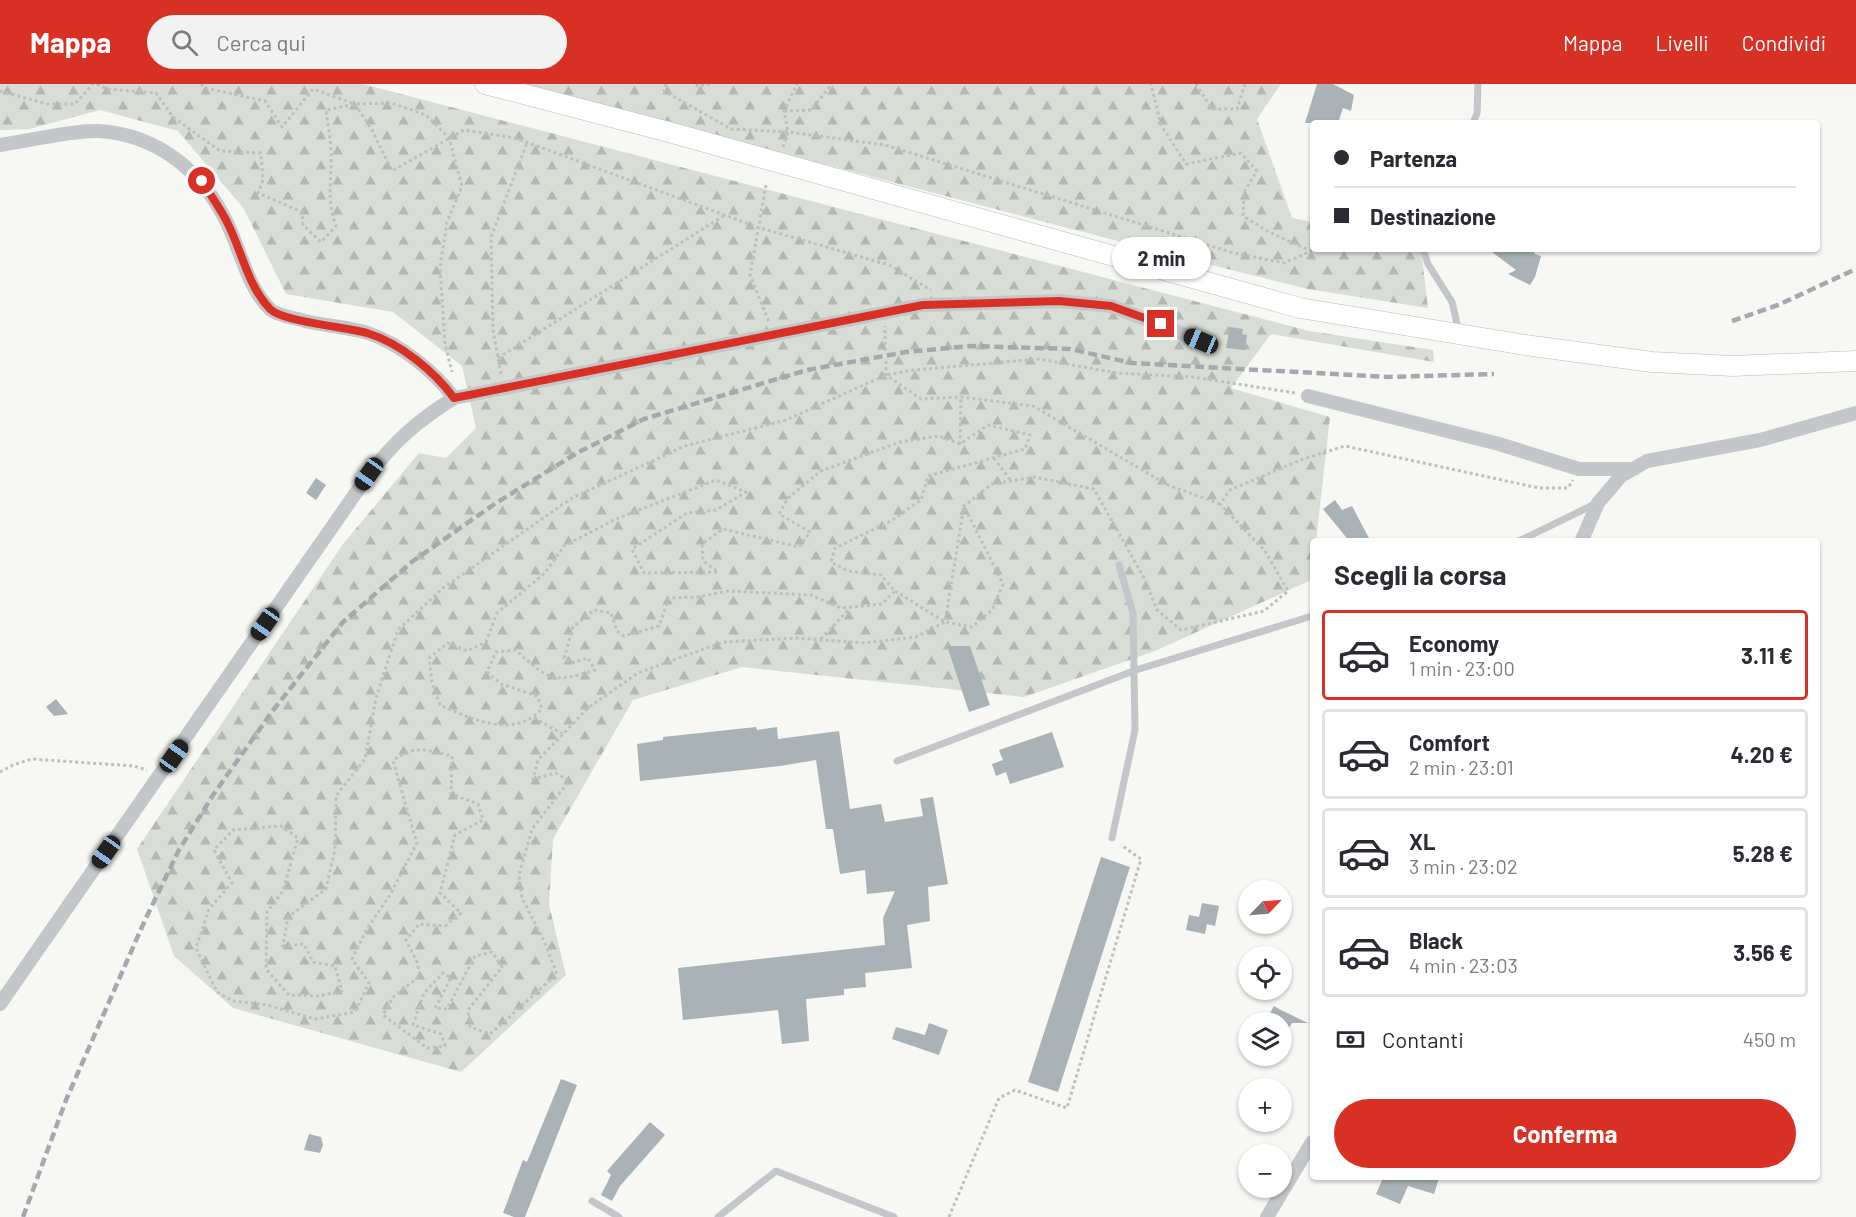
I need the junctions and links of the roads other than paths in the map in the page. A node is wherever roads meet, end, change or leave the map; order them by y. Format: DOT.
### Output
graph roads {
  1 [pos="485,84"];
  2 [pos="1478,84"];
  3 [pos="1474,120"];
  4 [pos="0,145"];
  5 [pos="1424,252"];
  6 [pos="1459,332"];
  7 [pos="1201,341"];
  8 [pos="1856,360"];
  9 [pos="1308,396"];
  10 [pos="457,397"];
  11 [pos="1856,413"];
  12 [pos="1634,469"];
  13 [pos="1598,502"];
  14 [pos="1524,538"];
  15 [pos="1583,538"];
  16 [pos="1119,565"];
  17 [pos="1310,617"];
  18 [pos="1136,670"];
  19 [pos="897,761"];
  20 [pos="1112,838"];
  21 [pos="0,1004"];
  22 [pos="1310,1145"];
  23 [pos="592,1201"];
  24 [pos="619,1217"];
  25 [pos="718,1217"];
  26 [pos="894,1217"];
  27 [pos="1267,1217"];
  1 -- 6 [label="main road"];
  2 -- 3 [label="lane"];
  4 -- 10 [label="street"];
  5 -- 6 [label="lane"];
  6 -- 8 [label="main road"];
  7 -- 10 [label="street"];
  9 -- 12 [label="street"];
  10 -- 21 [label="street"];
  11 -- 12 [label="street"];
  12 -- 13 [label="street"];
  13 -- 14 [label="lane"];
  13 -- 15 [label="street"];
  16 -- 18 [label="lane"];
  17 -- 18 [label="lane"];
  18 -- 19 [label="lane"];
  18 -- 20 [label="lane"];
  22 -- 27 [label="street"];
  23 -- 24 [label="lane"];
  25 -- 26 [label="lane"];
}
